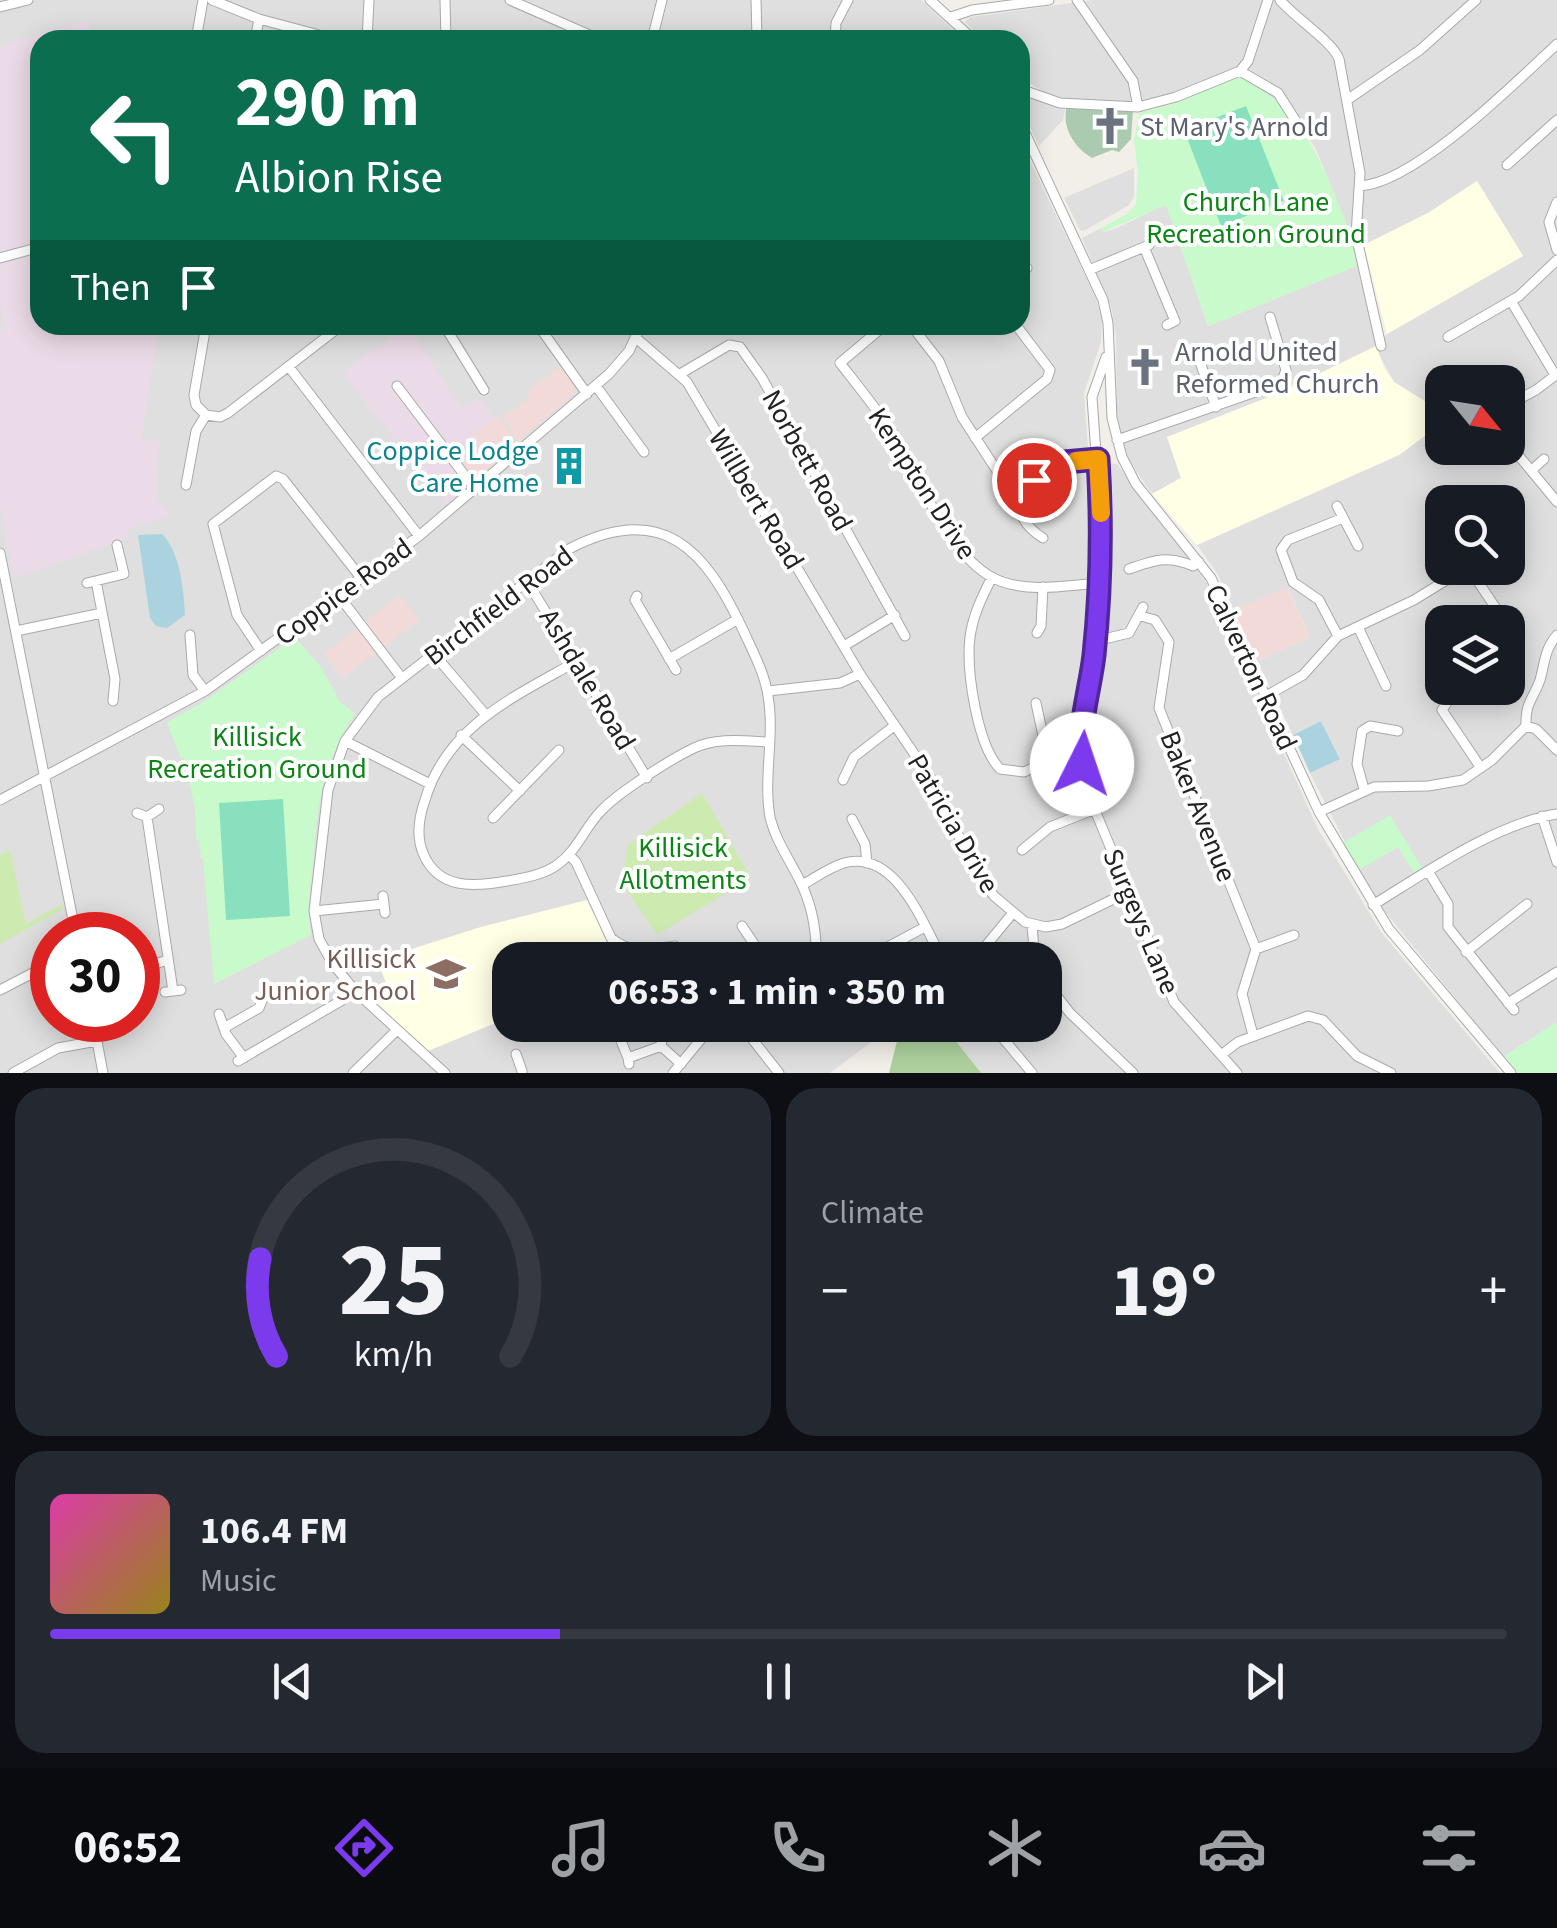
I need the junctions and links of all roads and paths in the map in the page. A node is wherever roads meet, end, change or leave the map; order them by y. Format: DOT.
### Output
graph roads {
  1 [pos="28,0"];
  2 [pos="202,0"];
  3 [pos="212,0"];
  4 [pos="369,0"];
  5 [pos="446,0"];
  6 [pos="510,0"];
  7 [pos="662,0"];
  8 [pos="756,0"];
  9 [pos="848,0"];
  10 [pos="930,0"];
  11 [pos="1049,0"];
  12 [pos="1077,0"];
  13 [pos="1268,0"];
  14 [pos="1280,0"];
  15 [pos="1476,0"];
  16 [pos="0,7"];
  17 [pos="951,17"];
  18 [pos="259,19"];
  19 [pos="573,27"];
  20 [pos="198,30"];
  21 [pos="257,30"];
  22 [pos="300,30"];
  23 [pos="368,30"];
  24 [pos="446,30"];
  25 [pos="572,30"];
  26 [pos="579,30"];
  27 [pos="654,30"];
  28 [pos="756,30"];
  29 [pos="836,30"];
  30 [pos="964,30"];
  31 [pos="1557,44"];
  32 [pos="1240,71"];
  33 [pos="1030,92"];
  34 [pos="1347,100"];
  35 [pos="1138,106"];
  36 [pos="1557,120"];
  37 [pos="1297,123"];
  38 [pos="1030,143"];
  39 [pos="1507,164"];
  40 [pos="1360,186"];
  41 [pos="1557,202"];
  42 [pos="30,250"];
  43 [pos="1557,250"];
  44 [pos="0,258"];
  45 [pos="1557,260"];
  46 [pos="1089,270"];
  47 [pos="1510,301"];
  48 [pos="1167,324"];
  49 [pos="1275,324"];
  50 [pos="204,335"];
  51 [pos="329,335"];
  52 [pos="450,335"];
  53 [pos="545,335"];
  54 [pos="637,335"];
  55 [pos="872,335"];
  56 [pos="919,335"];
  57 [pos="1024,335"];
  58 [pos="1456,335"];
  59 [pos="636,338"];
  60 [pos="1381,346"];
  61 [pos="1109,350"];
  62 [pos="289,367"];
  63 [pos="1205,368"];
  64 [pos="680,374"];
  65 [pos="1556,374"];
  66 [pos="1095,384"];
  67 [pos="396,386"];
  68 [pos="596,386"];
  69 [pos="1110,387"];
  70 [pos="484,390"];
  71 [pos="586,394"];
  72 [pos="1525,396"];
  73 [pos="1092,406"];
  74 [pos="1216,407"];
  75 [pos="206,415"];
  76 [pos="975,438"];
  77 [pos="1117,440"];
  78 [pos="644,452"];
  79 [pos="1098,459"];
  80 [pos="1544,460"];
  81 [pos="1525,462"];
  82 [pos="1532,470"];
  83 [pos="186,485"];
  84 [pos="476,489"];
  85 [pos="1015,492"];
  86 [pos="1557,502"];
  87 [pos="1337,506"];
  88 [pos="1343,518"];
  89 [pos="419,536"];
  90 [pos="1043,538"];
  91 [pos="117,545"];
  92 [pos="1358,546"];
  93 [pos="0,553"];
  94 [pos="1199,562"];
  95 [pos="1129,569"];
  96 [pos="992,577"];
  97 [pos="362,579"];
  98 [pos="528,581"];
  99 [pos="1100,583"];
  100 [pos="1439,585"];
  101 [pos="3,587"];
  102 [pos="1043,588"];
  103 [pos="339,596"];
  104 [pos="637,596"];
  105 [pos="102,613"];
  106 [pos="895,615"];
  107 [pos="738,619"];
  108 [pos="1358,627"];
  109 [pos="16,631"];
  110 [pos="1037,634"];
  111 [pos="190,636"];
  112 [pos="905,636"];
  113 [pos="1338,636"];
  114 [pos="1557,636"];
  115 [pos="1096,637"];
  116 [pos="844,646"];
  117 [pos="261,651"];
  118 [pos="433,653"];
  119 [pos="669,659"];
  120 [pos="577,661"];
  121 [pos="676,670"];
  122 [pos="860,674"];
  123 [pos="401,677"];
  124 [pos="1386,686"];
  125 [pos="204,691"];
  126 [pos="768,691"];
  127 [pos="1266,696"];
  128 [pos="100,698"];
  129 [pos="1036,703"];
  130 [pos="1445,705"];
  131 [pos="486,714"];
  132 [pos="894,726"];
  133 [pos="1526,726"];
  134 [pos="1392,734"];
  135 [pos="461,736"];
  136 [pos="345,741"];
  137 [pos="769,742"];
  138 [pos="1080,746"];
  139 [pos="559,750"];
  140 [pos="1557,750"];
  141 [pos="1048,760"];
  142 [pos="1481,768"];
  143 [pos="44,776"];
  144 [pos="647,778"];
  145 [pos="843,780"];
  146 [pos="430,784"];
  147 [pos="1364,789"];
  148 [pos="520,791"];
  149 [pos="0,800"];
  150 [pos="160,809"];
  151 [pos="1095,809"];
  152 [pos="1318,812"];
  153 [pos="1557,814"];
  154 [pos="1542,816"];
  155 [pos="493,818"];
  156 [pos="852,819"];
  157 [pos="1022,850"];
  158 [pos="569,855"];
  159 [pos="1557,862"];
  160 [pos="867,863"];
  161 [pos="1428,872"];
  162 [pos="802,884"];
  163 [pos="1128,892"];
  164 [pos="1527,904"];
  165 [pos="384,905"];
  166 [pos="1374,905"];
  167 [pos="314,911"];
  168 [pos="71,912"];
  169 [pos="1012,914"];
  170 [pos="742,926"];
  171 [pos="1032,926"];
  172 [pos="924,927"];
  173 [pos="1294,935"];
  174 [pos="615,942"];
  175 [pos="753,942"];
  176 [pos="814,942"];
  177 [pos="897,942"];
  178 [pos="933,942"];
  179 [pos="989,942"];
  180 [pos="1033,942"];
  181 [pos="1256,949"];
  182 [pos="1466,952"];
  183 [pos="168,960"];
  184 [pos="160,962"];
  185 [pos="1557,972"];
  186 [pos="30,974"];
  187 [pos="0,990"];
  188 [pos="173,991"];
  189 [pos="356,992"];
  190 [pos="263,998"];
  191 [pos="1062,1002"];
  192 [pos="219,1014"];
  193 [pos="224,1028"];
  194 [pos="396,1031"];
  195 [pos="1253,1035"];
  196 [pos="91,1042"];
  197 [pos="97,1042"];
  198 [pos="621,1042"];
  199 [pos="662,1042"];
  200 [pos="699,1042"];
  201 [pos="754,1042"];
  202 [pos="1006,1042"];
  203 [pos="661,1046"];
  204 [pos="516,1054"];
  205 [pos="1221,1055"];
  206 [pos="682,1064"];
  207 [pos="771,1064"];
  208 [pos="1134,1071"];
  209 [pos="522,1072"];
  210 [pos="1509,1072"];
  211 [pos="12,1073"];
  212 [pos="103,1073"];
  213 [pos="353,1073"];
  214 [pos="445,1073"];
  215 [pos="673,1073"];
  216 [pos="759,1073"];
  217 [pos="778,1073"];
  218 [pos="1032,1073"];
  219 [pos="1237,1073"];
  220 [pos="1392,1073"];
  1 -- 16 [label="street"];
  2 -- 20 [label="street"];
  3 -- 18 [label="street"];
  4 -- 23 [label="street"];
  5 -- 24 [label="street"];
  6 -- 19 [label="street"];
  7 -- 27 [label="street"];
  8 -- 28 [label="street"];
  9 -- 29 [label="street"];
  10 -- 17 [label="street"];
  11 -- 17 [label="street"];
  12 -- 35 [label="street"];
  13 -- 32 [label="street"];
  14 -- 34 [label="street"];
  15 -- 34 [label="street"];
  17 -- 30 [label="street"];
  18 -- 21 [label="street"];
  18 -- 22 [label="street"];
  19 -- 25 [label="street"];
  19 -- 26 [label="street"];
  31 -- 40 [label="street"];
  32 -- 35 [label="street"];
  32 -- 37 [label="street"];
  33 -- 35 [label="street"];
  34 -- 40 [label="street"];
  36 -- 39 [label="street"];
  38 -- 46 [label="street, Calverton Road"];
  40 -- 60 [label="street"];
  41 -- 43 [label="street"];
  42 -- 44 [label="street"];
  45 -- 47 [label="street"];
  46 -- 48 [label="street"];
  46 -- 61 [label="street, Calverton Road"];
  47 -- 58 [label="street"];
  47 -- 65 [label="street"];
  49 -- 74 [label="street"];
  50 -- 75 [label="street"];
  51 -- 62 [label="street"];
  52 -- 70 [label="street"];
  53 -- 71 [label="street"];
  54 -- 59 [label="street, Coppice Road"];
  55 -- 96 [label="street, Kempton Drive"];
  56 -- 76 [label="street"];
  57 -- 76 [label="street"];
  59 -- 64 [label="street, Willbert Road"];
  59 -- 68 [label="street, Coppice Road"];
  61 -- 66 [label="street, Surgeys Lane"];
  61 -- 69 [label="street, Calverton Road"];
  62 -- 75 [label="street"];
  62 -- 89 [label="street"];
  63 -- 74 [label="street"];
  64 -- 106 [label="street, Norbett Road"];
  64 -- 116 [label="street, Willbert Road"];
  65 -- 72 [label="street"];
  66 -- 69 [label="street"];
  66 -- 73 [label="street, Surgeys Lane"];
  67 -- 84 [label="street"];
  68 -- 71 [label="street, Coppice Road"];
  68 -- 78 [label="street"];
  69 -- 73 [label="street"];
  69 -- 77 [label="street, Calverton Road"];
  71 -- 84 [label="street, Coppice Road"];
  73 -- 79 [label="street, Surgeys Lane"];
  74 -- 77 [label="street"];
  75 -- 83 [label="street"];
  76 -- 85 [label="street"];
  77 -- 94 [label="street, Calverton Road"];
  79 -- 85 [label="street"];
  79 -- 99 [label="street, Surgeys Lane"];
  80 -- 82 [label="street"];
  81 -- 82 [label="street"];
  82 -- 86 [label="street"];
  84 -- 89 [label="street, Coppice Road"];
  85 -- 90 [label="street"];
  87 -- 88 [label="street"];
  88 -- 92 [label="street"];
  88 -- 113 [label="street"];
  89 -- 97 [label="street, Coppice Road"];
  91 -- 105 [label="street"];
  93 -- 101 [label="street"];
  94 -- 95 [label="street"];
  94 -- 127 [label="street, Calverton Road"];
  96 -- 102 [label="street, Kempton Drive"];
  96 -- 141 [label="street"];
  97 -- 103 [label="street, Coppice Road"];
  97 -- 117 [label="street"];
  98 -- 107 [label="street, Birchfield Road"];
  98 -- 118 [label="street, Birchfield Road"];
  98 -- 120 [label="street, Ashdale Road"];
  99 -- 102 [label="street, Kempton Drive"];
  99 -- 115 [label="street, Surgeys Lane"];
  100 -- 108 [label="street"];
  101 -- 109 [label="street"];
  102 -- 110 [label="street"];
  103 -- 117 [label="street, Coppice Road"];
  103 -- 123 [label="street"];
  104 -- 119 [label="street"];
  105 -- 109 [label="street"];
  105 -- 128 [label="street"];
  106 -- 112 [label="street, Norbett Road"];
  106 -- 116 [label="street"];
  107 -- 119 [label="street"];
  107 -- 126 [label="street, Birchfield Road"];
  108 -- 113 [label="street"];
  108 -- 124 [label="street"];
  109 -- 143 [label="street"];
  111 -- 125 [label="street"];
  113 -- 127 [label="street"];
  114 -- 133 [label="street"];
  115 -- 138 [label="street, Surgeys Lane"];
  115 -- 181 [label="street, Baker Avenue"];
  116 -- 122 [label="street, Willbert Road"];
  117 -- 125 [label="street, Coppice Road"];
  118 -- 123 [label="street, Birchfield Road"];
  118 -- 131 [label="street"];
  119 -- 121 [label="street"];
  120 -- 131 [label="street"];
  120 -- 144 [label="street, Ashdale Road"];
  122 -- 126 [label="street"];
  122 -- 132 [label="street, Patricia Drive"];
  123 -- 136 [label="street, Birchfield Road"];
  125 -- 143 [label="street, Coppice Road"];
  126 -- 137 [label="street, Birchfield Road"];
  127 -- 152 [label="street, Calverton Road"];
  129 -- 141 [label="street"];
  130 -- 142 [label="street"];
  131 -- 135 [label="street"];
  132 -- 145 [label="street"];
  132 -- 169 [label="street, Patricia Drive"];
  133 -- 140 [label="street"];
  133 -- 142 [label="street"];
  134 -- 147 [label="street"];
  135 -- 146 [label="street"];
  135 -- 148 [label="street"];
  136 -- 146 [label="street"];
  136 -- 167 [label="street, Birchfield Road"];
  137 -- 144 [label="street"];
  137 -- 162 [label="street, Birchfield Road"];
  138 -- 141 [label="street"];
  138 -- 151 [label="street, Surgeys Lane"];
  139 -- 148 [label="street"];
  142 -- 147 [label="street"];
  143 -- 149 [label="street, Coppice Road"];
  143 -- 168 [label="street"];
  144 -- 158 [label="street"];
  146 -- 158 [label="street"];
  147 -- 152 [label="street"];
  148 -- 155 [label="street"];
  150 -- 183 [label="street"];
  151 -- 157 [label="street"];
  151 -- 163 [label="street, Surgeys Lane"];
  152 -- 166 [label="street, Calverton Road"];
  153 -- 154 [label="street"];
  154 -- 159 [label="street"];
  154 -- 161 [label="street"];
  156 -- 160 [label="street"];
  158 -- 174 [label="street"];
  160 -- 162 [label="street"];
  160 -- 172 [label="street"];
  161 -- 166 [label="street"];
  161 -- 182 [label="street"];
  162 -- 176 [label="street, Birchfield Road"];
  163 -- 171 [label="street"];
  163 -- 205 [label="street, Surgeys Lane"];
  164 -- 182 [label="street"];
  165 -- 167 [label="street"];
  166 -- 210 [label="street, Calverton Road"];
  167 -- 189 [label="street"];
  169 -- 171 [label="street, Patricia Drive"];
  169 -- 179 [label="street"];
  170 -- 175 [label="street"];
  171 -- 180 [label="street"];
  172 -- 177 [label="street"];
  172 -- 178 [label="street"];
  173 -- 181 [label="street"];
  181 -- 195 [label="street"];
  182 -- 185 [label="street"];
  183 -- 184 [label="street"];
  183 -- 188 [label="street"];
  186 -- 187 [label="street"];
  189 -- 193 [label="street"];
  189 -- 194 [label="street"];
  190 -- 193 [label="street"];
  191 -- 208 [label="street"];
  192 -- 193 [label="street"];
  194 -- 213 [label="street"];
  194 -- 214 [label="street"];
  195 -- 205 [label="street"];
  195 -- 220 [label="street"];
  196 -- 211 [label="street"];
  197 -- 212 [label="street"];
  198 -- 203 [label="street"];
  199 -- 203 [label="street"];
  200 -- 206 [label="street"];
  201 -- 207 [label="street"];
  202 -- 218 [label="street"];
  203 -- 206 [label="street"];
  204 -- 209 [label="street"];
  205 -- 219 [label="street, Surgeys Lane"];
  206 -- 215 [label="street"];
  207 -- 216 [label="street"];
  207 -- 217 [label="street"];
}
